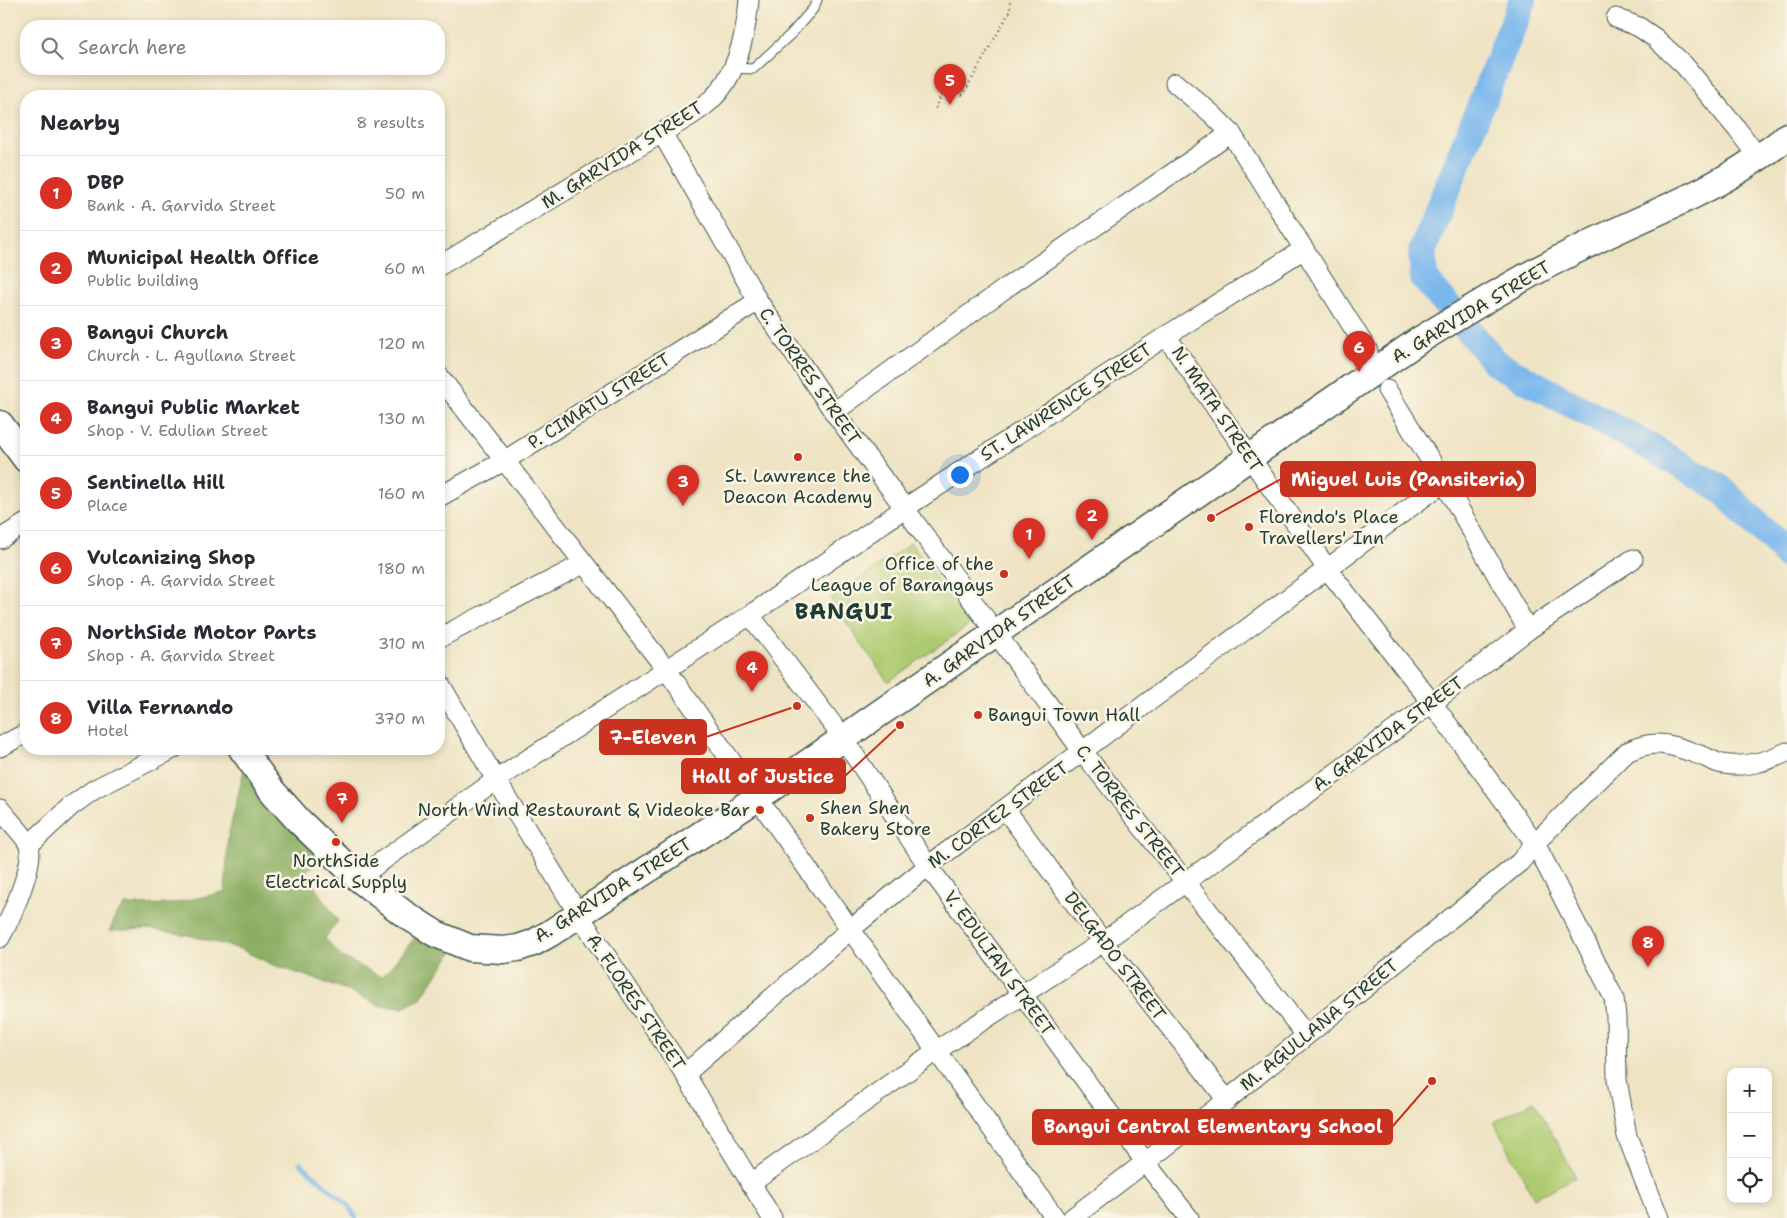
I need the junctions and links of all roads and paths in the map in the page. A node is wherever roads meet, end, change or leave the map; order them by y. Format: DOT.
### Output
graph roads {
  1 [pos="749,0"];
  2 [pos="817,0"];
  3 [pos="1010,0"];
  4 [pos="1616,18"];
  5 [pos="734,68"];
  6 [pos="1175,83"];
  7 [pos="936,108"];
  8 [pos="662,133"];
  9 [pos="1231,133"];
  10 [pos="1787,136"];
  11 [pos="1758,158"];
  12 [pos="1304,249"];
  13 [pos="445,262"];
  14 [pos="758,301"];
  15 [pos="1166,336"];
  16 [pos="1368,351"];
  17 [pos="445,384"];
  18 [pos="1388,390"];
  19 [pos="834,412"];
  20 [pos="0,424"];
  21 [pos="20,451"];
  22 [pos="1250,458"];
  23 [pos="504,461"];
  24 [pos="1444,482"];
  25 [pos="445,494"];
  26 [pos="905,508"];
  27 [pos="20,527"];
  28 [pos="0,539"];
  29 [pos="1633,559"];
  30 [pos="583,564"];
  31 [pos="1328,570"];
  32 [pos="750,615"];
  33 [pos="1528,630"];
  34 [pos="995,633"];
  35 [pos="445,635"];
  36 [pos="666,669"];
  37 [pos="445,692"];
  38 [pos="1432,703"];
  39 [pos="20,736"];
  40 [pos="843,738"];
  41 [pos="0,747"];
  42 [pos="1083,752"];
  43 [pos="1787,752"];
  44 [pos="161,755"];
  45 [pos="246,755"];
  46 [pos="496,780"];
  47 [pos="757,798"];
  48 [pos="0,809"];
  49 [pos="1006,810"];
  50 [pos="1535,843"];
  51 [pos="29,845"];
  52 [pos="928,866"];
  53 [pos="358,878"];
  54 [pos="1184,882"];
  55 [pos="579,915"];
  56 [pos="850,929"];
  57 [pos="0,938"];
  58 [pos="1103,942"];
  59 [pos="1022,994"];
  60 [pos="1306,1035"];
  61 [pos="936,1050"];
  62 [pos="685,1074"];
  63 [pos="1226,1100"];
  64 [pos="1146,1163"];
  65 [pos="750,1184"];
  66 [pos="772,1218"];
  67 [pos="1055,1218"];
  68 [pos="1072,1218"];
  69 [pos="1189,1218"];
  70 [pos="1659,1218"];
  1 -- 5 [label="street, M. GARVIDA STREET"];
  2 -- 5 [label="lane"];
  3 -- 7 [label="path"];
  4 -- 11 [label="street"];
  5 -- 8 [label="street, M. GARVIDA STREET"];
  6 -- 9 [label="street"];
  8 -- 13 [label="street, M. GARVIDA STREET"];
  8 -- 14 [label="street, C. TORRES STREET"];
  9 -- 12 [label="street"];
  9 -- 19 [label="street"];
  10 -- 11 [label="main road, A. GARVIDA STREET"];
  11 -- 22 [label="main road, A. GARVIDA STREET"];
  12 -- 15 [label="street, ST. LAWRENCE STREET"];
  12 -- 16 [label="street"];
  14 -- 19 [label="street, C. TORRES STREET"];
  14 -- 23 [label="street, P. CIMATU STREET"];
  15 -- 22 [label="street, N. MATA STREET"];
  15 -- 26 [label="street, ST. LAWRENCE STREET"];
  17 -- 23 [label="street"];
  18 -- 24 [label="street"];
  19 -- 26 [label="street, C. TORRES STREET"];
  20 -- 21 [label="main road"];
  22 -- 31 [label="street, N. MATA STREET"];
  22 -- 34 [label="main road, A. GARVIDA STREET"];
  23 -- 25 [label="street, P. CIMATU STREET"];
  23 -- 30 [label="street"];
  24 -- 31 [label="street, M. CORTEZ STREET"];
  24 -- 33 [label="street"];
  26 -- 32 [label="street, ST. LAWRENCE STREET"];
  26 -- 34 [label="street, C. TORRES STREET"];
  27 -- 28 [label="street"];
  29 -- 33 [label="street, A. GARVIDA STREET"];
  30 -- 35 [label="street"];
  30 -- 36 [label="street"];
  31 -- 38 [label="street, N. MATA STREET"];
  31 -- 42 [label="street, M. CORTEZ STREET"];
  32 -- 36 [label="street, ST. LAWRENCE STREET"];
  32 -- 40 [label="street, V. EDULIAN STREET"];
  33 -- 38 [label="street, A. GARVIDA STREET"];
  34 -- 40 [label="main road, A. GARVIDA STREET"];
  34 -- 42 [label="street, C. TORRES STREET"];
  36 -- 46 [label="street, ST. LAWRENCE STREET"];
  36 -- 47 [label="street"];
  37 -- 46 [label="street, A. FLORES STREET"];
  38 -- 50 [label="street, N. MATA STREET"];
  38 -- 54 [label="street, A. GARVIDA STREET"];
  39 -- 41 [label="street"];
  40 -- 47 [label="main road, A. GARVIDA STREET"];
  40 -- 52 [label="street, V. EDULIAN STREET"];
  42 -- 49 [label="street, M. CORTEZ STREET"];
  42 -- 54 [label="street, C. TORRES STREET"];
  43 -- 50 [label="street, M. AGULLANA STREET"];
  44 -- 51 [label="street"];
  45 -- 53 [label="main road, A. GARVIDA STREET"];
  46 -- 53 [label="street, ST. LAWRENCE STREET"];
  46 -- 55 [label="street, A. FLORES STREET"];
  47 -- 55 [label="main road, A. GARVIDA STREET"];
  47 -- 56 [label="street"];
  48 -- 51 [label="street"];
  49 -- 52 [label="street, M. CORTEZ STREET"];
  49 -- 58 [label="street, DELGADO STREET"];
  50 -- 60 [label="street, M. AGULLANA STREET"];
  50 -- 70 [label="street, N. MATA STREET"];
  51 -- 57 [label="street"];
  52 -- 56 [label="street, M. CORTEZ STREET"];
  52 -- 59 [label="street, V. EDULIAN STREET"];
  53 -- 55 [label="main road, A. GARVIDA STREET"];
  54 -- 58 [label="street, A. GARVIDA STREET"];
  54 -- 60 [label="street, C. TORRES STREET"];
  55 -- 62 [label="street, A. FLORES STREET"];
  56 -- 61 [label="street"];
  56 -- 62 [label="street, M. CORTEZ STREET"];
  58 -- 59 [label="street, A. GARVIDA STREET"];
  58 -- 63 [label="street, DELGADO STREET"];
  59 -- 61 [label="street, A. GARVIDA STREET"];
  59 -- 64 [label="street, V. EDULIAN STREET"];
  60 -- 63 [label="street, M. AGULLANA STREET"];
  61 -- 65 [label="street, A. GARVIDA STREET"];
  61 -- 67 [label="street"];
  62 -- 65 [label="street, A. FLORES STREET"];
  63 -- 64 [label="street, M. AGULLANA STREET"];
  64 -- 68 [label="street, M. AGULLANA STREET"];
  64 -- 69 [label="street, V. EDULIAN STREET"];
  65 -- 66 [label="street, A. FLORES STREET"];
}
